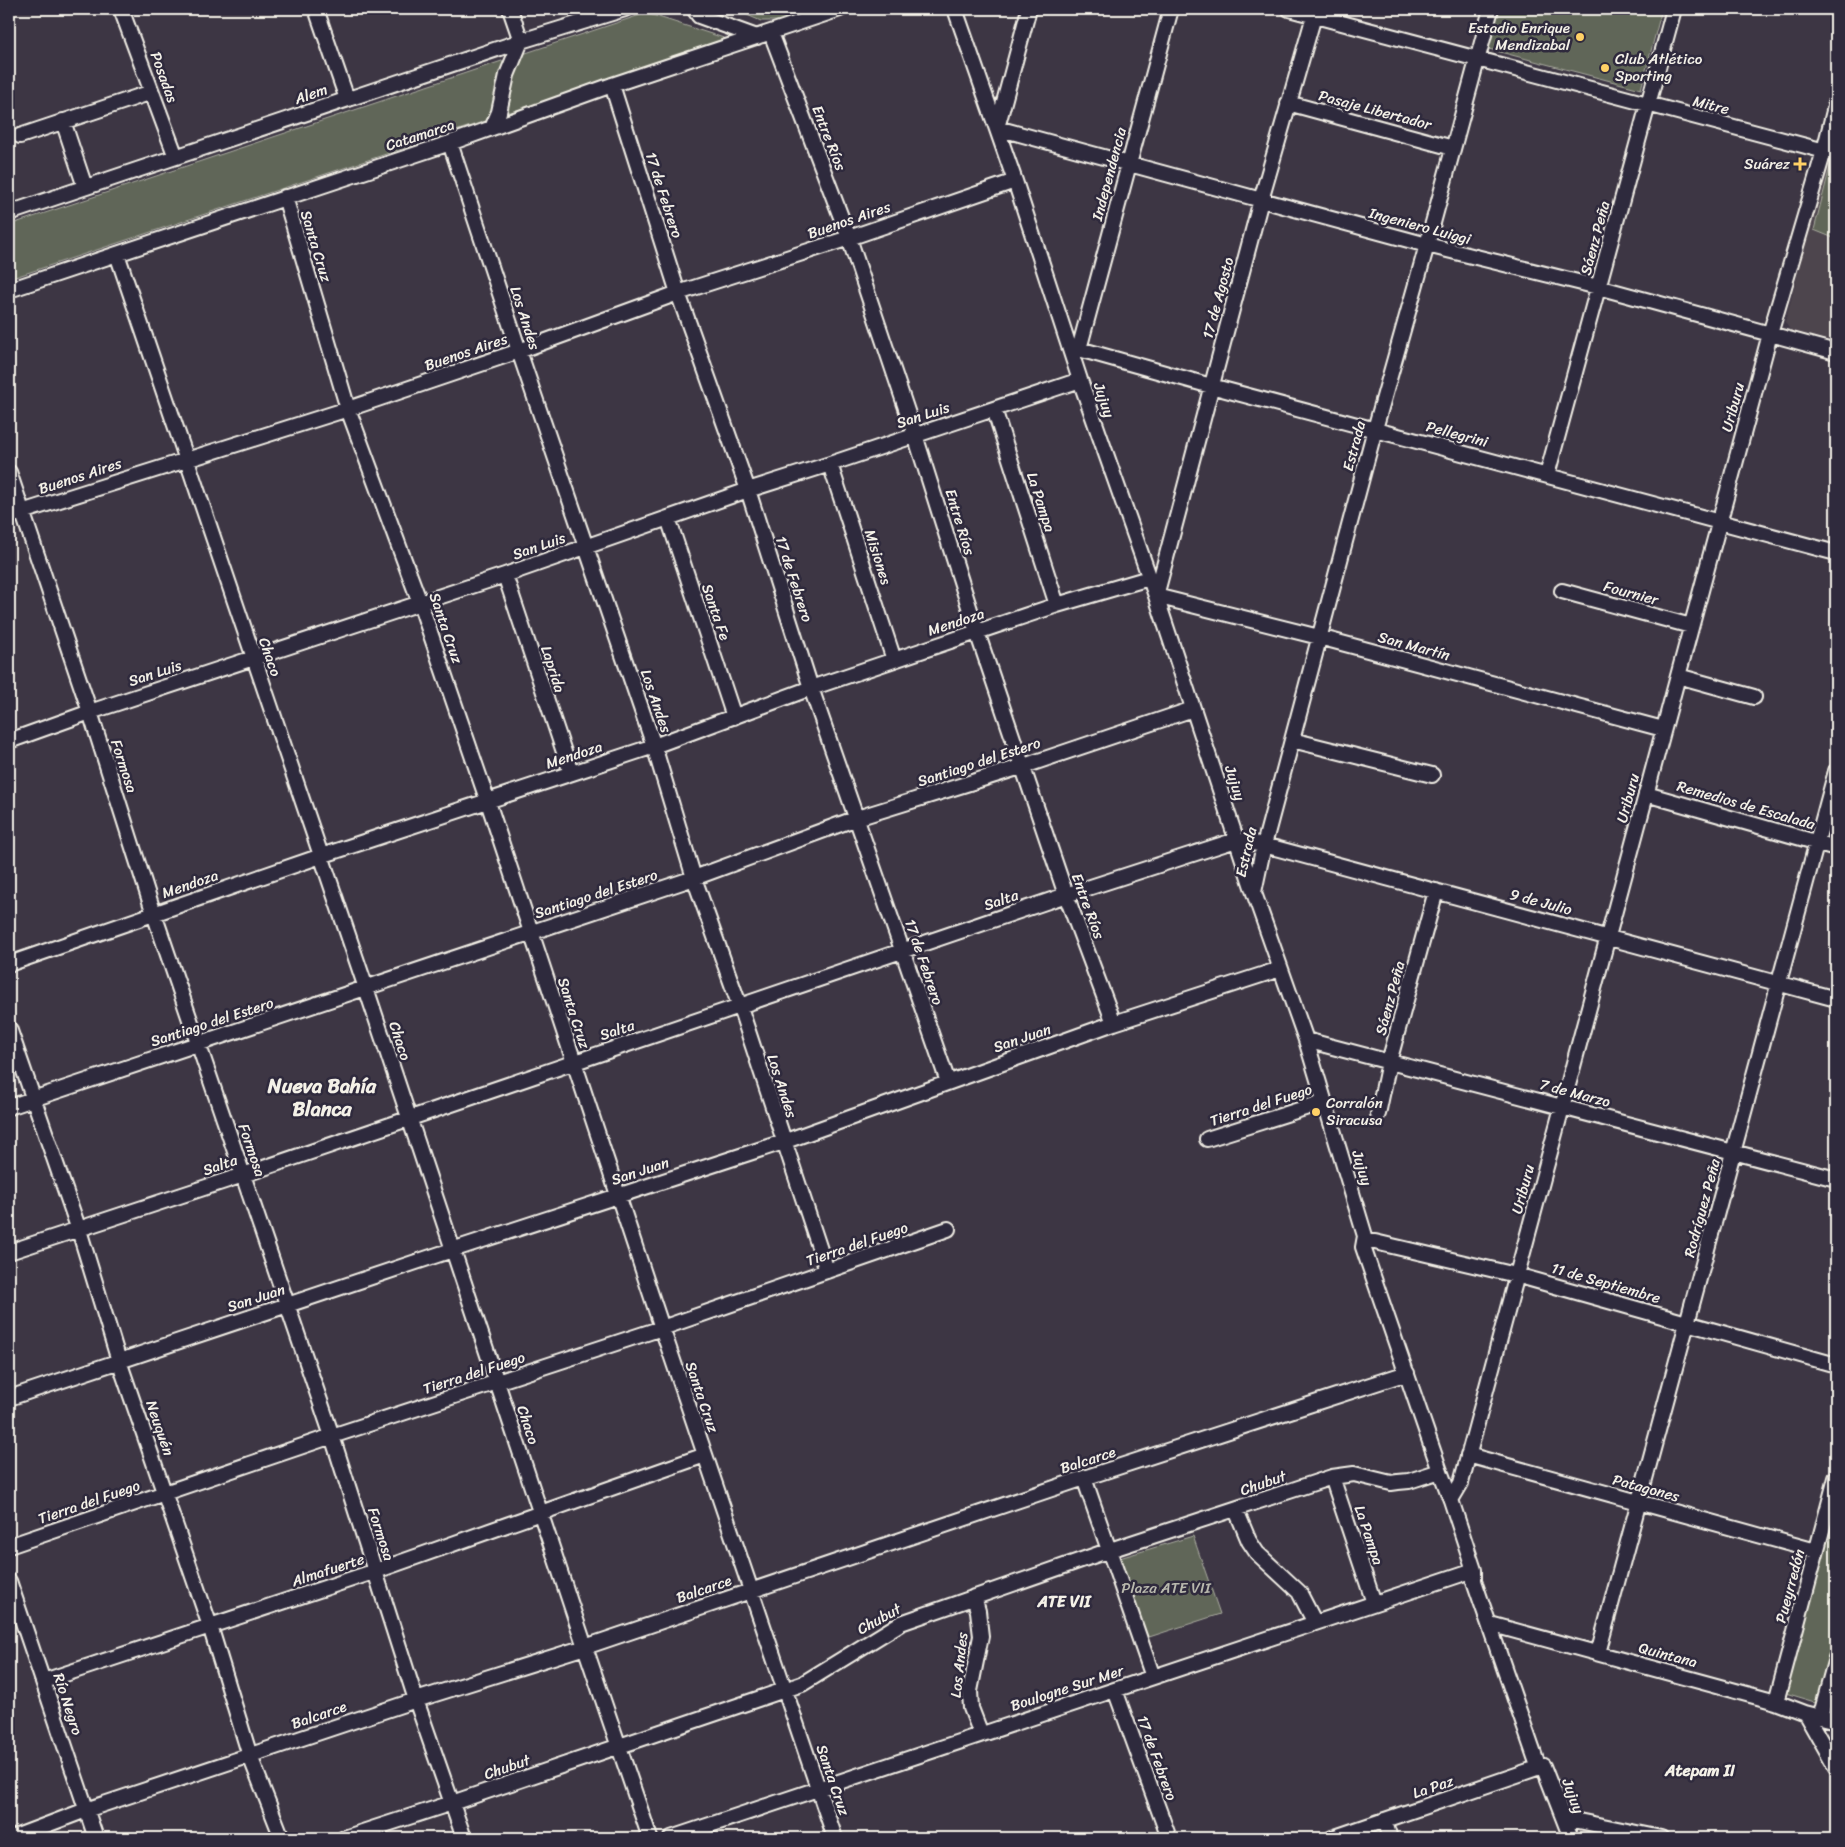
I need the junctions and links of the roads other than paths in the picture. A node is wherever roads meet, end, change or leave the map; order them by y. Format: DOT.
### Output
graph roads {
  1 [pos="122,9"];
  2 [pos="316,9"];
  3 [pos="510,9"];
  4 [pos="625,9"];
  5 [pos="694,9"];
  6 [pos="840,9"];
  7 [pos="955,9"];
  8 [pos="1029,9"];
  9 [pos="1171,9"];
  10 [pos="1289,9"];
  11 [pos="1491,9"];
  12 [pos="1674,9"];
  13 [pos="1315,12"];
  14 [pos="772,32"];
  15 [pos="757,37"];
  16 [pos="521,41"];
  17 [pos="1477,59"];
  18 [pos="612,85"];
  19 [pos="152,92"];
  20 [pos="347,100"];
  21 [pos="1288,103"];
  22 [pos="1836,103"];
  23 [pos="1648,106"];
  24 [pos="63,122"];
  25 [pos="492,128"];
  26 [pos="997,128"];
  27 [pos="20,136"];
  28 [pos="450,142"];
  29 [pos="1453,148"];
  30 [pos="1830,153"];
  31 [pos="176,157"];
  32 [pos="1128,163"];
  33 [pos="1015,181"];
  34 [pos="85,187"];
  35 [pos="285,197"];
  36 [pos="1261,200"];
  37 [pos="9,213"];
  38 [pos="849,238"];
  39 [pos="1427,245"];
  40 [pos="117,254"];
  41 [pos="1598,287"];
  42 [pos="9,290"];
  43 [pos="678,293"];
  44 [pos="1770,334"];
  45 [pos="519,350"];
  46 [pos="1075,350"];
  47 [pos="1836,352"];
  48 [pos="1080,380"];
  49 [pos="1211,386"];
  50 [pos="348,409"];
  51 [pos="994,409"];
  52 [pos="1375,429"];
  53 [pos="915,434"];
  54 [pos="187,458"];
  55 [pos="830,464"];
  56 [pos="9,472"];
  57 [pos="1547,475"];
  58 [pos="748,490"];
  59 [pos="22,511"];
  60 [pos="9,516"];
  61 [pos="668,518"];
  62 [pos="1719,521"];
  63 [pos="585,547"];
  64 [pos="1836,553"];
  65 [pos="505,575"];
  66 [pos="1150,578"];
  67 [pos="1562,591"];
  68 [pos="1156,596"];
  69 [pos="420,603"];
  70 [pos="1057,605"];
  71 [pos="1691,626"];
  72 [pos="978,632"];
  73 [pos="1319,637"];
  74 [pos="254,658"];
  75 [pos="894,660"];
  76 [pos="1678,676"];
  77 [pos="811,688"];
  78 [pos="1754,697"];
  79 [pos="1193,709"];
  80 [pos="90,712"];
  81 [pos="734,717"];
  82 [pos="1663,729"];
  83 [pos="1292,740"];
  84 [pos="9,741"];
  85 [pos="654,746"];
  86 [pos="1024,766"];
  87 [pos="1836,771"];
  88 [pos="571,773"];
  89 [pos="1432,775"];
  90 [pos="1646,794"];
  91 [pos="488,802"];
  92 [pos="857,818"];
  93 [pos="1236,840"];
  94 [pos="1817,842"];
  95 [pos="1264,845"];
  96 [pos="1836,848"];
  97 [pos="321,856"];
  98 [pos="694,878"];
  99 [pos="1436,891"];
  100 [pos="1254,892"];
  101 [pos="1066,895"];
  102 [pos="154,914"];
  103 [pos="530,933"];
  104 [pos="1607,937"];
  105 [pos="903,950"];
  106 [pos="9,964"];
  107 [pos="1280,969"];
  108 [pos="1779,983"];
  109 [pos="366,988"];
  110 [pos="1836,999"];
  111 [pos="740,1006"];
  112 [pos="1114,1023"];
  113 [pos="9,1028"];
  114 [pos="1306,1040"];
  115 [pos="198,1043"];
  116 [pos="573,1062"];
  117 [pos="1389,1062"];
  118 [pos="948,1082"];
  119 [pos="33,1099"];
  120 [pos="1324,1102"];
  121 [pos="1562,1106"];
  122 [pos="9,1107"];
  123 [pos="1378,1114"];
  124 [pos="408,1118"];
  125 [pos="1207,1140"];
  126 [pos="783,1142"];
  127 [pos="1734,1151"];
  128 [pos="243,1175"];
  129 [pos="1836,1179"];
  130 [pos="618,1196"];
  131 [pos="79,1230"];
  132 [pos="948,1230"];
  133 [pos="1364,1242"];
  134 [pos="452,1250"];
  135 [pos="9,1252"];
  136 [pos="827,1271"];
  137 [pos="1516,1275"];
  138 [pos="287,1305"];
  139 [pos="1688,1323"];
  140 [pos="662,1328"];
  141 [pos="119,1360"];
  142 [pos="1836,1365"];
  143 [pos="1407,1373"];
  144 [pos="497,1383"];
  145 [pos="9,1398"];
  146 [pos="332,1436"];
  147 [pos="705,1455"];
  148 [pos="1468,1455"];
  149 [pos="1440,1471"];
  150 [pos="1332,1477"];
  151 [pos="1084,1478"];
  152 [pos="1836,1478"];
  153 [pos="166,1493"];
  154 [pos="1451,1500"];
  155 [pos="1640,1503"];
  156 [pos="1236,1510"];
  157 [pos="540,1514"];
  158 [pos="9,1546"];
  159 [pos="1110,1550"];
  160 [pos="1816,1551"];
  161 [pos="1474,1570"];
  162 [pos="376,1571"];
  163 [pos="9,1580"];
  164 [pos="751,1590"];
  165 [pos="974,1597"];
  166 [pos="1374,1603"];
  167 [pos="1315,1623"];
  168 [pos="1495,1625"];
  169 [pos="210,1626"];
  170 [pos="585,1647"];
  171 [pos="1598,1653"];
  172 [pos="1836,1658"];
  173 [pos="1152,1677"];
  174 [pos="44,1682"];
  175 [pos="784,1688"];
  176 [pos="1115,1690"];
  177 [pos="416,1700"];
  178 [pos="1776,1702"];
  179 [pos="1805,1713"];
  180 [pos="1820,1717"];
  181 [pos="1836,1721"];
  182 [pos="982,1734"];
  183 [pos="618,1746"];
  184 [pos="250,1756"];
  185 [pos="1543,1766"];
  186 [pos="1836,1768"];
  187 [pos="819,1788"];
  188 [pos="452,1803"];
  189 [pos="86,1810"];
  190 [pos="1564,1818"];
  191 [pos="1384,1820"];
  192 [pos="12,1838"];
  193 [pos="96,1838"];
  194 [pos="282,1838"];
  195 [pos="344,1838"];
  196 [pos="464,1838"];
  197 [pos="650,1838"];
  198 [pos="671,1838"];
  199 [pos="835,1838"];
  200 [pos="1169,1838"];
  201 [pos="1332,1838"];
  202 [pos="1390,1838"];
  203 [pos="1571,1838"];
  204 [pos="1654,1838"];
  1 -- 19 [label="street, Posadas"];
  2 -- 20 [label="street"];
  3 -- 16 [label="street"];
  4 -- 16 [label="street, Alem"];
  5 -- 15 [label="street"];
  6 -- 14 [label="street, Catamarca"];
  7 -- 26 [label="street, Jujuy"];
  8 -- 26 [label="street"];
  9 -- 32 [label="street, Independencia"];
  10 -- 13 [label="street, Mitre"];
  11 -- 17 [label="street, Estrada"];
  12 -- 23 [label="street, Sáenz Peña"];
  13 -- 17 [label="street, Mitre"];
  13 -- 21 [label="street, 17 de Agosto"];
  14 -- 15 [label="street, Catamarca"];
  14 -- 38 [label="street, Entre Ríos"];
  15 -- 18 [label="street, Catamarca"];
  16 -- 20 [label="street, Alem"];
  16 -- 25 [label="street"];
  17 -- 23 [label="street, Mitre"];
  17 -- 29 [label="street, Estrada"];
  18 -- 25 [label="street, Catamarca"];
  18 -- 43 [label="street, 17 de Febrero"];
  19 -- 24 [label="street"];
  19 -- 31 [label="street, Posadas"];
  20 -- 31 [label="street, Alem"];
  21 -- 29 [label="street, Pasaje Libertador"];
  21 -- 36 [label="street, 17 de Agosto"];
  22 -- 30 [label="street, Uriburu"];
  23 -- 30 [label="street, Mitre"];
  23 -- 41 [label="street, Sáenz Peña"];
  24 -- 27 [label="street"];
  24 -- 34 [label="street"];
  25 -- 28 [label="street, Catamarca"];
  26 -- 32 [label="street, Ingeniero Luiggi"];
  26 -- 33 [label="street, Jujuy"];
  28 -- 35 [label="street, Catamarca"];
  28 -- 45 [label="street, Los Andes"];
  29 -- 39 [label="street, Estrada"];
  30 -- 44 [label="street, Uriburu"];
  31 -- 34 [label="street, Alem"];
  32 -- 36 [label="street, Ingeniero Luiggi"];
  32 -- 46 [label="street, Independencia"];
  33 -- 38 [label="street, Buenos Aires"];
  33 -- 46 [label="street, Jujuy"];
  34 -- 37 [label="street, Alem"];
  35 -- 40 [label="street, Catamarca"];
  35 -- 50 [label="street, Santa Cruz"];
  36 -- 39 [label="street, Ingeniero Luiggi"];
  36 -- 49 [label="street, 17 de Agosto"];
  38 -- 43 [label="street, Buenos Aires"];
  38 -- 53 [label="street, Entre Ríos"];
  39 -- 41 [label="street, Ingeniero Luiggi"];
  39 -- 52 [label="street, Estrada"];
  40 -- 42 [label="street, Catamarca"];
  40 -- 54 [label="street, Chaco"];
  41 -- 44 [label="street, Ingeniero Luiggi"];
  41 -- 57 [label="street, Sáenz Peña"];
  43 -- 45 [label="street, Buenos Aires"];
  43 -- 58 [label="street, 17 de Febrero"];
  44 -- 47 [label="street, Ingeniero Luiggi"];
  44 -- 62 [label="street, Uriburu"];
  45 -- 50 [label="street, Buenos Aires"];
  45 -- 63 [label="street, Los Andes"];
  46 -- 48 [label="street, Jujuy"];
  46 -- 49 [label="street, Pellegrini"];
  48 -- 51 [label="street, San Luis"];
  48 -- 66 [label="street, Jujuy"];
  49 -- 52 [label="street, Pellegrini"];
  49 -- 68 [label="street, 17 de Agosto"];
  50 -- 54 [label="street, Buenos Aires"];
  50 -- 69 [label="street, Santa Cruz"];
  51 -- 53 [label="street, San Luis"];
  51 -- 70 [label="street, La Pampa"];
  52 -- 57 [label="street, Pellegrini"];
  52 -- 73 [label="street, Estrada"];
  53 -- 55 [label="street, San Luis"];
  53 -- 72 [label="street, Entre Ríos"];
  54 -- 59 [label="street, Buenos Aires"];
  54 -- 74 [label="street, Chaco"];
  55 -- 58 [label="street, San Luis"];
  55 -- 75 [label="street, Misiones"];
  56 -- 59 [label="street, Formosa"];
  57 -- 62 [label="street, Pellegrini"];
  58 -- 61 [label="street, San Luis"];
  58 -- 77 [label="street, 17 de Febrero"];
  59 -- 60 [label="street, Buenos Aires"];
  59 -- 80 [label="street, Formosa"];
  61 -- 63 [label="street, San Luis"];
  61 -- 81 [label="street, Santa Fe"];
  62 -- 64 [label="street, Pellegrini"];
  62 -- 71 [label="street, Uriburu"];
  63 -- 65 [label="street, San Luis"];
  63 -- 85 [label="street, Los Andes"];
  65 -- 69 [label="street, San Luis"];
  65 -- 88 [label="street, Laprida"];
  66 -- 68 [label="street, Jujuy"];
  66 -- 70 [label="street, Mendoza"];
  67 -- 71 [label="street, Fournier"];
  68 -- 73 [label="street, San Martín"];
  68 -- 79 [label="street, Jujuy"];
  69 -- 74 [label="street, San Luis"];
  69 -- 91 [label="street, Santa Cruz"];
  70 -- 72 [label="street, Mendoza"];
  71 -- 76 [label="street, Uriburu"];
  72 -- 75 [label="street, Mendoza"];
  72 -- 86 [label="street, Entre Ríos"];
  73 -- 82 [label="street, San Martín"];
  73 -- 83 [label="street, Estrada"];
  74 -- 80 [label="street, San Luis"];
  74 -- 97 [label="street, Chaco"];
  75 -- 77 [label="street, Mendoza"];
  76 -- 78 [label="street"];
  76 -- 82 [label="street, Uriburu"];
  77 -- 81 [label="street, Mendoza"];
  77 -- 92 [label="street, 17 de Febrero"];
  79 -- 86 [label="street, Santiago del Estero"];
  79 -- 93 [label="street, Jujuy"];
  80 -- 84 [label="street, San Luis"];
  80 -- 102 [label="street, Formosa"];
  81 -- 85 [label="street, Mendoza"];
  82 -- 90 [label="street, Uriburu"];
  83 -- 89 [label="street"];
  83 -- 95 [label="street, Estrada"];
  85 -- 88 [label="street, Mendoza"];
  85 -- 98 [label="street, Los Andes"];
  86 -- 92 [label="street, Santiago del Estero"];
  86 -- 101 [label="street, Entre Ríos"];
  87 -- 94 [label="street, Rodríguez Peña"];
  88 -- 91 [label="street, Mendoza"];
  90 -- 94 [label="street, Remedios de Escalada"];
  90 -- 104 [label="street, Uriburu"];
  91 -- 97 [label="street, Mendoza"];
  91 -- 103 [label="street, Santa Cruz"];
  92 -- 98 [label="street, Santiago del Estero"];
  92 -- 105 [label="street, 17 de Febrero"];
  93 -- 95 [label="street, 9 de Julio"];
  93 -- 100 [label="street, Jujuy"];
  93 -- 101 [label="street, Salta"];
  94 -- 96 [label="street, Remedios de Escalada"];
  94 -- 108 [label="street, Rodríguez Peña"];
  95 -- 99 [label="street, 9 de Julio"];
  95 -- 100 [label="street, Estrada"];
  97 -- 102 [label="street, Mendoza"];
  97 -- 109 [label="street, Chaco"];
  98 -- 103 [label="street, Santiago del Estero"];
  98 -- 111 [label="street, Los Andes"];
  99 -- 104 [label="street, 9 de Julio"];
  99 -- 117 [label="street, Sáenz Peña"];
  100 -- 107 [label="street, Jujuy"];
  101 -- 105 [label="street, Salta"];
  101 -- 112 [label="street, Entre Ríos"];
  102 -- 106 [label="street, Mendoza"];
  102 -- 115 [label="street, Formosa"];
  103 -- 109 [label="street, Santiago del Estero"];
  103 -- 116 [label="street, Santa Cruz"];
  104 -- 108 [label="street, 9 de Julio"];
  104 -- 121 [label="street, Uriburu"];
  105 -- 111 [label="street, Salta"];
  105 -- 118 [label="street, 17 de Febrero"];
  107 -- 112 [label="street, San Juan"];
  107 -- 114 [label="street, Jujuy"];
  108 -- 110 [label="street, 9 de Julio"];
  108 -- 127 [label="street, Rodríguez Peña"];
  109 -- 115 [label="street, Santiago del Estero"];
  109 -- 124 [label="street, Chaco"];
  111 -- 116 [label="street, Salta"];
  111 -- 126 [label="street, Los Andes"];
  112 -- 118 [label="street, San Juan"];
  113 -- 119 [label="street, Neuquén"];
  114 -- 117 [label="street, 7 de Marzo"];
  114 -- 120 [label="street, Jujuy"];
  115 -- 119 [label="street, Santiago del Estero"];
  115 -- 128 [label="street, Formosa"];
  116 -- 124 [label="street, Salta"];
  116 -- 130 [label="street, Santa Cruz"];
  117 -- 121 [label="street, 7 de Marzo"];
  117 -- 123 [label="street, Sáenz Peña"];
  118 -- 126 [label="street, San Juan"];
  119 -- 122 [label="street, Santiago del Estero"];
  119 -- 131 [label="street, Neuquén"];
  120 -- 125 [label="street, Tierra del Fuego"];
  120 -- 133 [label="street, Jujuy"];
  121 -- 127 [label="street, 7 de Marzo"];
  121 -- 137 [label="street, Uriburu"];
  124 -- 128 [label="street, Salta"];
  124 -- 134 [label="street, Chaco"];
  126 -- 130 [label="street, San Juan"];
  126 -- 136 [label="street, Los Andes"];
  127 -- 129 [label="street, 7 de Marzo"];
  127 -- 139 [label="street, Rodríguez Peña"];
  128 -- 131 [label="street, Salta"];
  128 -- 138 [label="street, Formosa"];
  130 -- 134 [label="street, San Juan"];
  130 -- 140 [label="street, Santa Cruz"];
  131 -- 135 [label="street, Salta"];
  131 -- 141 [label="street, Neuquén"];
  132 -- 136 [label="street, Tierra del Fuego"];
  133 -- 137 [label="street, 11 de Septiembre"];
  133 -- 143 [label="street, Jujuy"];
  134 -- 138 [label="street, San Juan"];
  134 -- 144 [label="street, Chaco"];
  136 -- 140 [label="street, Tierra del Fuego"];
  137 -- 139 [label="street, 11 de Septiembre"];
  137 -- 148 [label="street, Uriburu"];
  138 -- 141 [label="street, San Juan"];
  138 -- 146 [label="street, Formosa"];
  139 -- 142 [label="street, 11 de Septiembre"];
  139 -- 155 [label="street, Rodríguez Peña"];
  140 -- 144 [label="street, Tierra del Fuego"];
  140 -- 147 [label="street, Santa Cruz"];
  141 -- 145 [label="street, San Juan"];
  141 -- 153 [label="street, Neuquén"];
  143 -- 149 [label="street, Jujuy"];
  143 -- 151 [label="street, Balcarce"];
  144 -- 146 [label="street, Tierra del Fuego"];
  144 -- 157 [label="street, Chaco"];
  146 -- 153 [label="street, Tierra del Fuego"];
  146 -- 162 [label="street, Formosa"];
  147 -- 157 [label="street, Almafuerte"];
  147 -- 164 [label="street, Santa Cruz"];
  148 -- 154 [label="street, Uriburu"];
  148 -- 155 [label="street, Patagones"];
  149 -- 150 [label="street, Chubut"];
  149 -- 154 [label="street, Jujuy"];
  150 -- 156 [label="street, Chubut"];
  150 -- 166 [label="street, La Pampa"];
  151 -- 159 [label="street"];
  151 -- 164 [label="street, Balcarce"];
  152 -- 160 [label="street, Pueyrredón"];
  153 -- 158 [label="street, Tierra del Fuego"];
  153 -- 169 [label="street, Neuquén"];
  154 -- 161 [label="street, Jujuy"];
  155 -- 160 [label="street, Patagones"];
  155 -- 171 [label="street, Rodríguez Peña"];
  156 -- 159 [label="street, Chubut"];
  156 -- 167 [label="street"];
  157 -- 162 [label="street, Almafuerte"];
  157 -- 170 [label="street, Chaco"];
  159 -- 165 [label="street, Chubut"];
  159 -- 173 [label="street"];
  160 -- 178 [label="street, Pueyrredón"];
  161 -- 166 [label="street, Boulogne Sur Mer"];
  161 -- 168 [label="street, Jujuy"];
  162 -- 169 [label="street, Almafuerte"];
  162 -- 177 [label="street, Formosa"];
  163 -- 174 [label="street, Río Negro"];
  164 -- 170 [label="street, Balcarce"];
  164 -- 175 [label="street, Santa Cruz"];
  165 -- 175 [label="street, Chubut"];
  165 -- 182 [label="street, Los Andes"];
  166 -- 167 [label="street, Boulogne Sur Mer"];
  167 -- 173 [label="street, Boulogne Sur Mer"];
  168 -- 171 [label="street, Quintana"];
  168 -- 185 [label="street, Jujuy"];
  169 -- 174 [label="street, Almafuerte"];
  169 -- 184 [label="street, Neuquén"];
  170 -- 177 [label="street, Balcarce"];
  170 -- 183 [label="street, Chaco"];
  171 -- 178 [label="street, Quintana"];
  172 -- 180 [label="street"];
  173 -- 176 [label="street, Boulogne Sur Mer"];
  174 -- 189 [label="street, Río Negro"];
  175 -- 183 [label="street, Chubut"];
  175 -- 187 [label="street, Santa Cruz"];
  176 -- 182 [label="street, Boulogne Sur Mer"];
  176 -- 200 [label="street, 17 de Febrero"];
  177 -- 184 [label="street, Balcarce"];
  177 -- 188 [label="street, Formosa"];
  178 -- 179 [label="street, Quintana"];
  179 -- 180 [label="street, Quintana"];
  179 -- 186 [label="street"];
  180 -- 181 [label="street, Quintana"];
  182 -- 187 [label="street, Boulogne Sur Mer"];
  183 -- 188 [label="street, Chubut"];
  183 -- 197 [label="street, Chaco"];
  184 -- 189 [label="street, Balcarce"];
  184 -- 194 [label="street, Neuquén"];
  185 -- 190 [label="street, Jujuy"];
  185 -- 191 [label="street, La Paz"];
  187 -- 198 [label="street, Boulogne Sur Mer"];
  187 -- 199 [label="street, Santa Cruz"];
  188 -- 195 [label="street, Chubut"];
  188 -- 196 [label="street, Formosa"];
  189 -- 192 [label="street, Balcarce"];
  189 -- 193 [label="street, Río Negro"];
  190 -- 203 [label="street, Jujuy"];
  190 -- 204 [label="street"];
  191 -- 201 [label="street, La Paz"];
  191 -- 202 [label="street"];
}
